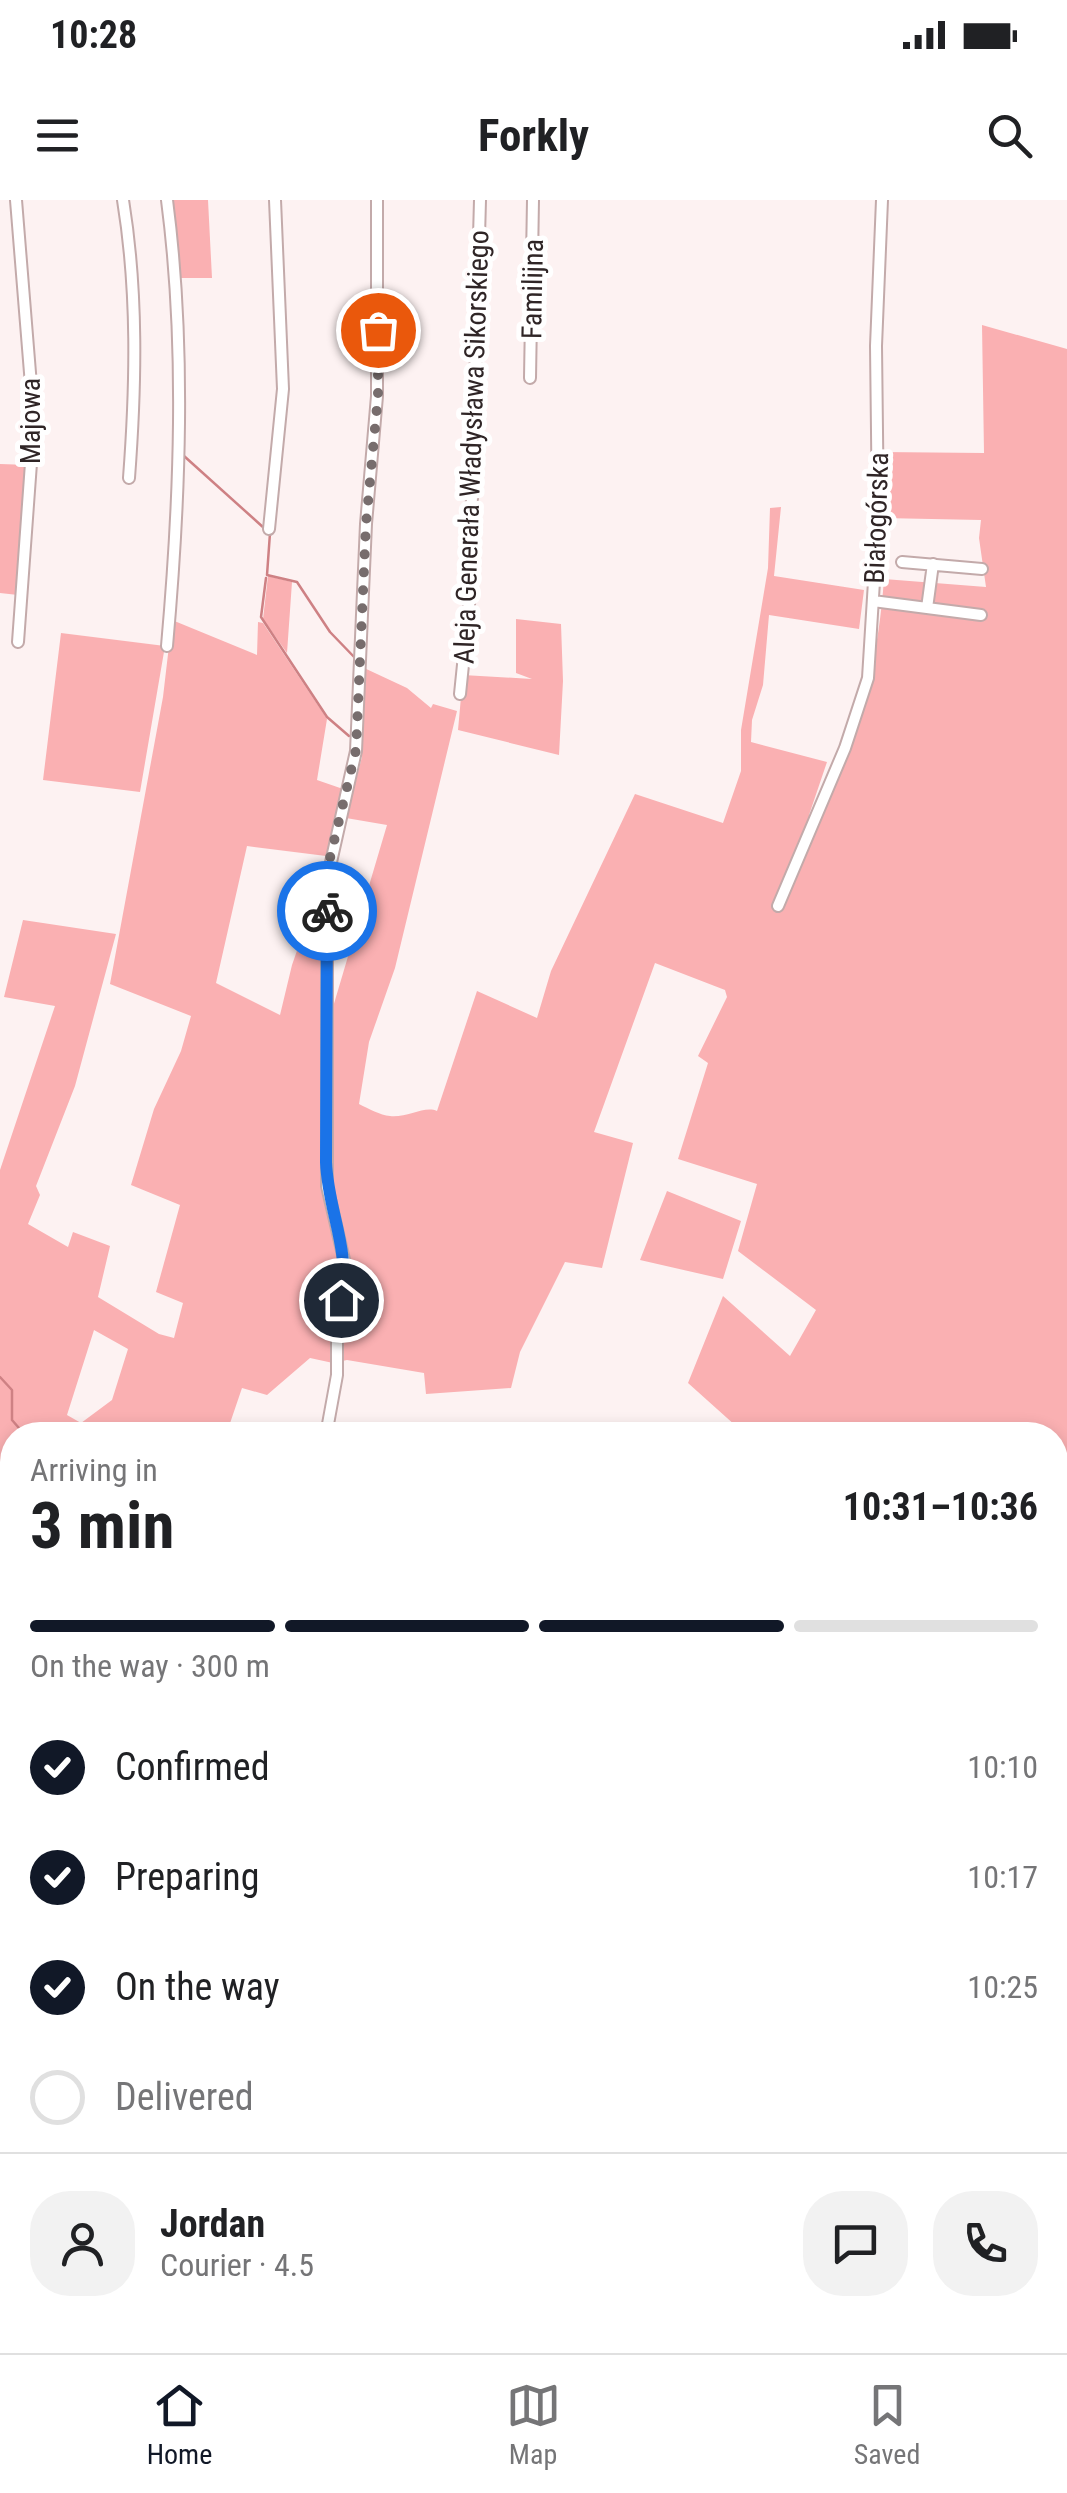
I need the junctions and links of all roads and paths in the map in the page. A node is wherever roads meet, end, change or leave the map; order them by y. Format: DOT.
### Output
graph roads {
  1 [pos="16,200"];
  2 [pos="123,200"];
  3 [pos="167,200"];
  4 [pos="276,200"];
  5 [pos="377,200"];
  6 [pos="480,200"];
  7 [pos="533,200"];
  8 [pos="882,200"];
  9 [pos="530,378"];
  10 [pos="129,478"];
  11 [pos="269,529"];
  12 [pos="902,562"];
  13 [pos="933,564"];
  14 [pos="982,568"];
  15 [pos="873,600"];
  16 [pos="927,608"];
  17 [pos="981,616"];
  18 [pos="18,642"];
  19 [pos="167,646"];
  20 [pos="460,694"];
  21 [pos="778,906"];
  22 [pos="329,1422"];
  1 -- 18 [label="street, Majowa"];
  2 -- 10 [label="street"];
  3 -- 19 [label="street"];
  4 -- 11 [label="street"];
  5 -- 22 [label="street"];
  6 -- 20 [label="street, Aleja Generała Władysława Sikorskiego"];
  7 -- 9 [label="street, Familijna"];
  8 -- 15 [label="street, Białogórska"];
  12 -- 13 [label="street"];
  13 -- 14 [label="street"];
  13 -- 16 [label="street"];
  15 -- 16 [label="street"];
  15 -- 21 [label="street, Białogórska"];
  16 -- 17 [label="street"];
}
